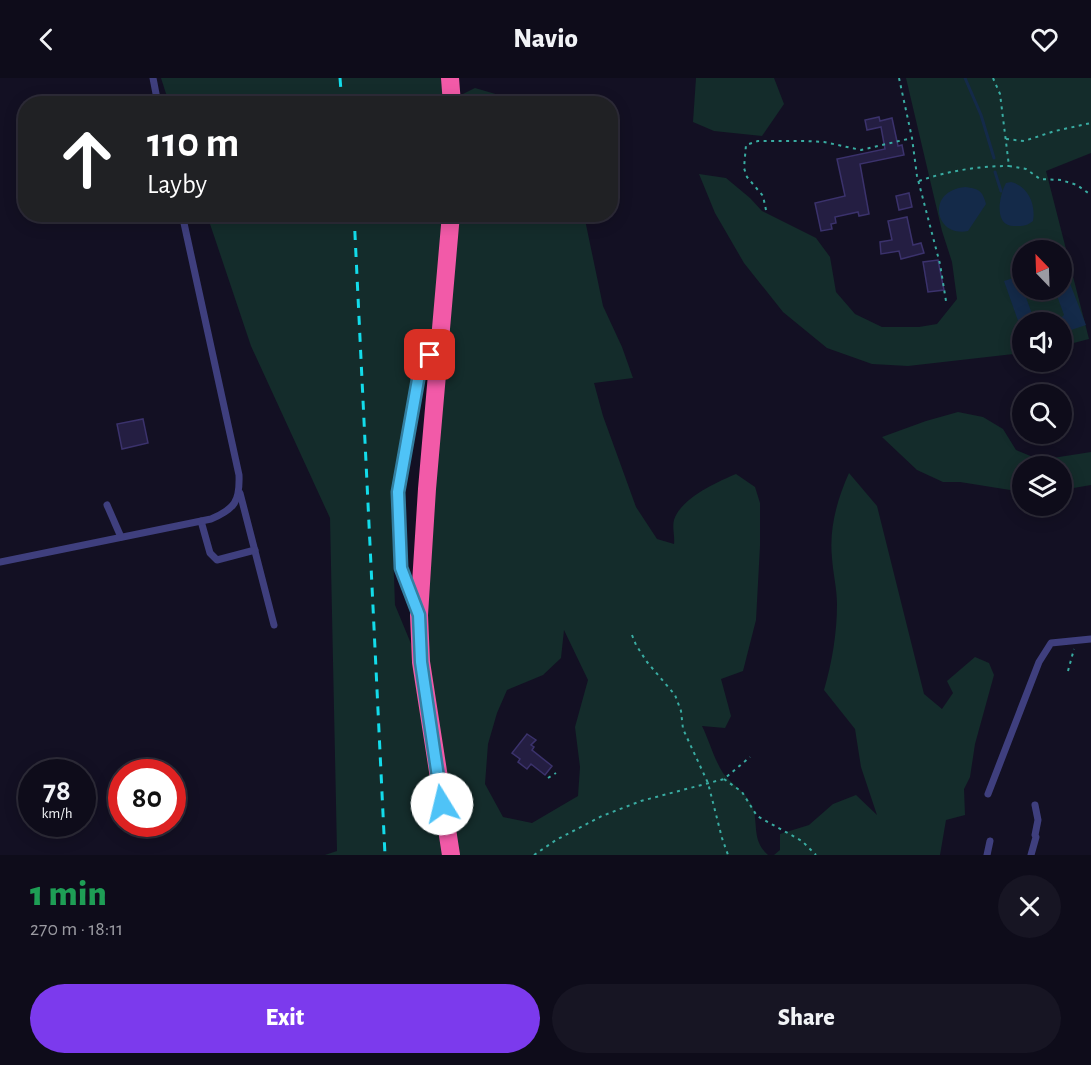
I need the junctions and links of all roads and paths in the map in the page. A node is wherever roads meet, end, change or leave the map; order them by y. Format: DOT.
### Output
graph roads {
  1 [pos="153,78"];
  2 [pos="450,78"];
  3 [pos="899,78"];
  4 [pos="993,78"];
  5 [pos="156,96"];
  6 [pos="451,96"];
  7 [pos="1091,123"];
  8 [pos="912,138"];
  9 [pos="1006,139"];
  10 [pos="1009,166"];
  11 [pos="918,182"];
  12 [pos="1090,196"];
  13 [pos="766,210"];
  14 [pos="184,222"];
  15 [pos="450,222"];
  16 [pos="946,301"];
  17 [pos="441,335"];
  18 [pos="240,493"];
  19 [pos="107,505"];
  20 [pos="201,521"];
  21 [pos="121,537"];
  22 [pos="255,550"];
  23 [pos="0,562"];
  24 [pos="419,615"];
  25 [pos="274,624"];
  26 [pos="632,635"];
  27 [pos="1091,639"];
  28 [pos="1075,640"];
  29 [pos="1068,671"];
  30 [pos="750,757"];
  31 [pos="556,773"];
  32 [pos="548,778"];
  33 [pos="724,779"];
  34 [pos="708,783"];
  35 [pos="987,794"];
  36 [pos="1035,805"];
  37 [pos="990,841"];
  38 [pos="451,855"];
  39 [pos="534,855"];
  40 [pos="728,855"];
  41 [pos="816,855"];
  42 [pos="987,855"];
  43 [pos="1031,855"];
  1 -- 5 [label="lane"];
  2 -- 6 [label="highway"];
  3 -- 8 [label="path"];
  4 -- 9 [label="path"];
  7 -- 9 [label="path"];
  8 -- 11 [label="path"];
  8 -- 13 [label="path"];
  9 -- 10 [label="path"];
  10 -- 11 [label="path"];
  10 -- 12 [label="path"];
  11 -- 16 [label="path"];
  14 -- 18 [label="lane"];
  15 -- 17 [label="highway"];
  17 -- 24 [label="highway"];
  17 -- 24 [label="lane"];
  18 -- 20 [label="lane"];
  18 -- 22 [label="lane"];
  19 -- 21 [label="lane"];
  20 -- 21 [label="lane"];
  20 -- 22 [label="lane"];
  21 -- 23 [label="lane"];
  22 -- 25 [label="lane"];
  24 -- 38 [label="highway"];
  26 -- 34 [label="path"];
  27 -- 28 [label="lane"];
  28 -- 29 [label="path"];
  28 -- 35 [label="lane"];
  30 -- 33 [label="path"];
  31 -- 32 [label="path"];
  33 -- 34 [label="path"];
  33 -- 41 [label="path"];
  34 -- 39 [label="path"];
  34 -- 40 [label="path"];
  36 -- 43 [label="lane"];
  37 -- 42 [label="lane"];
}
